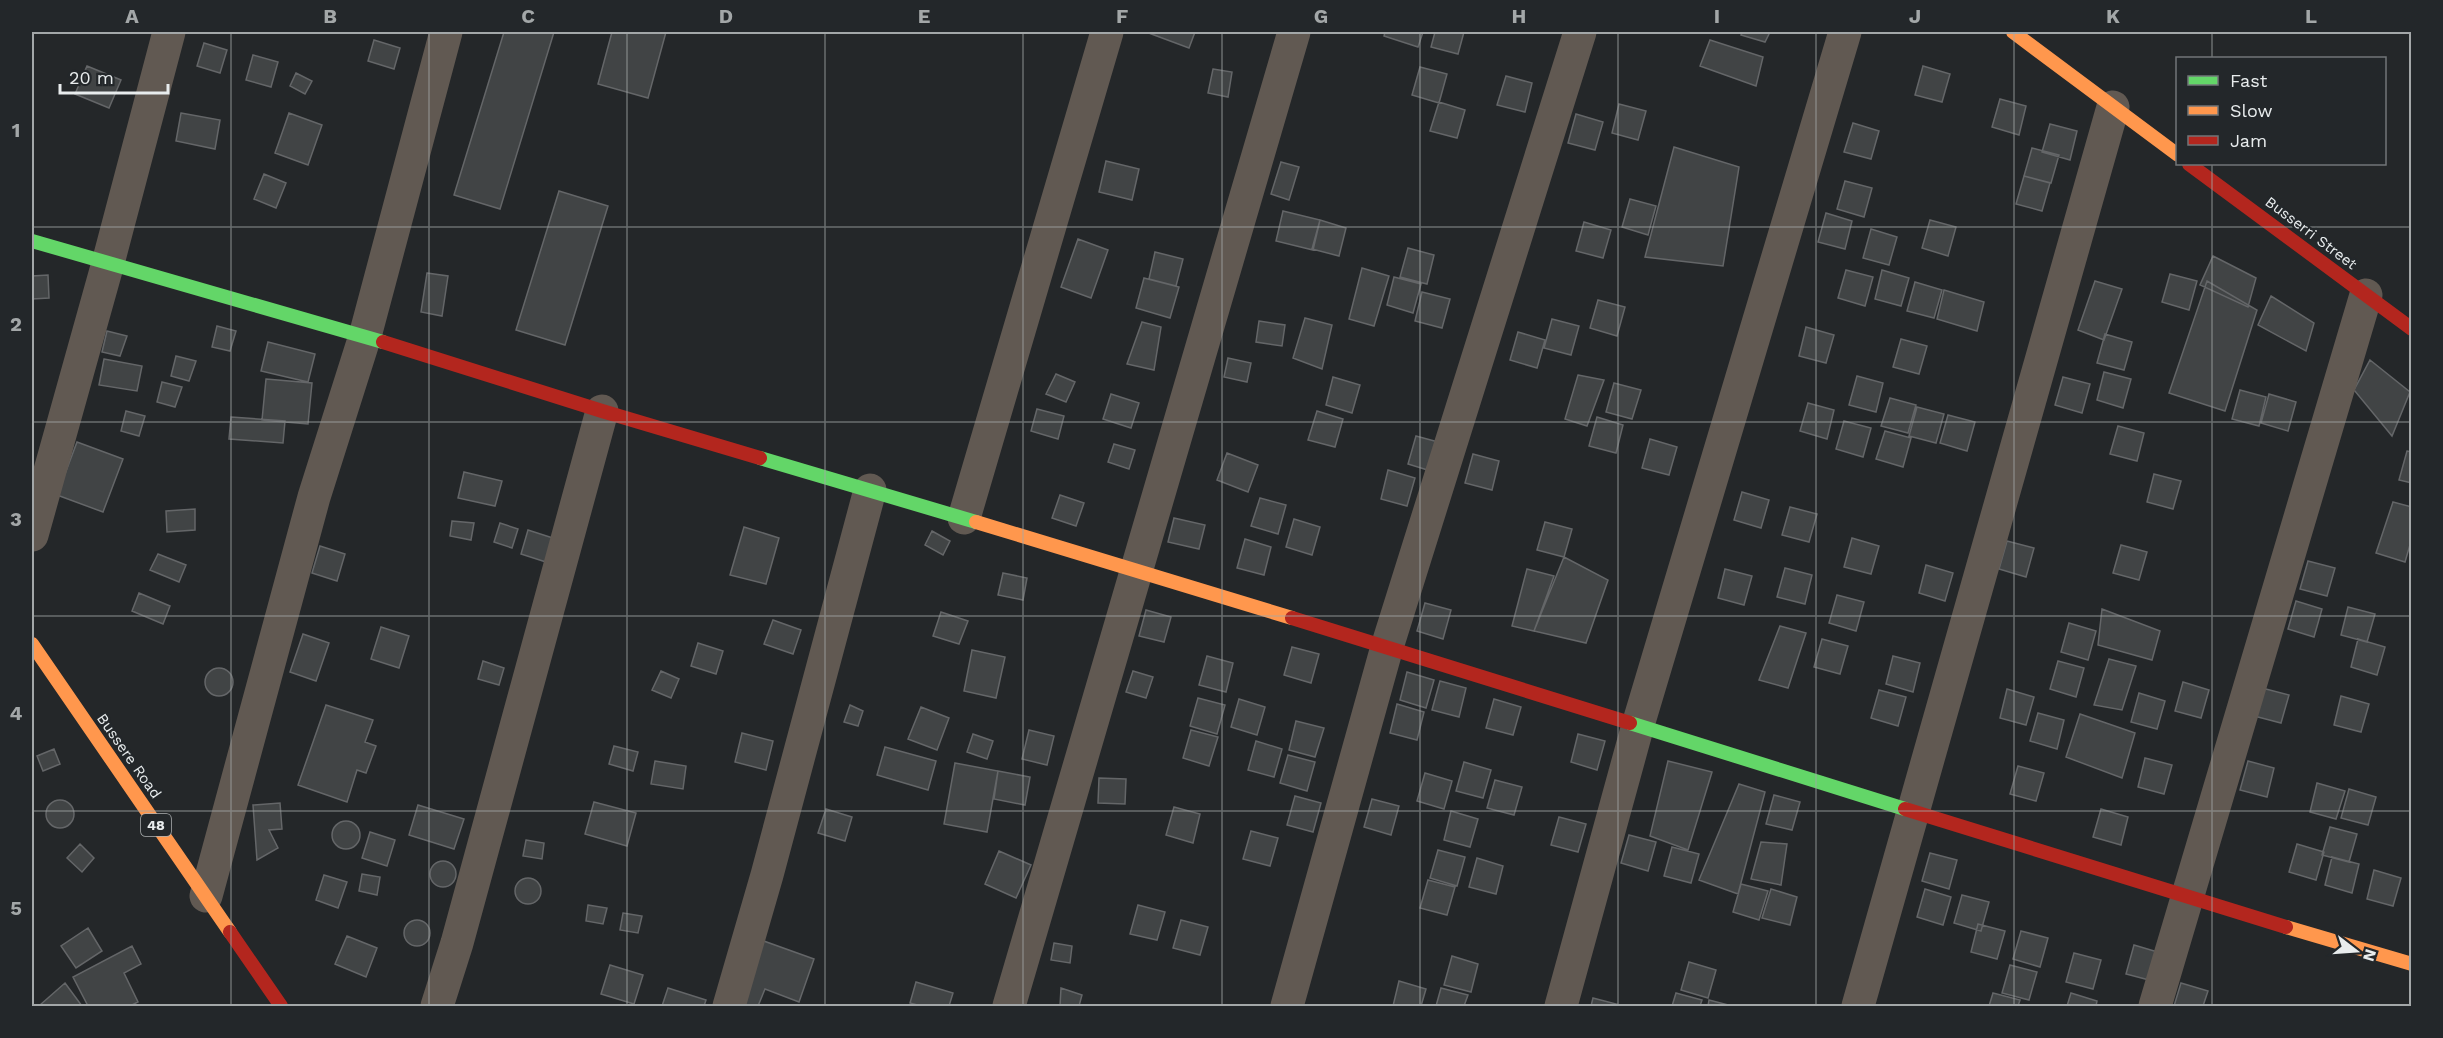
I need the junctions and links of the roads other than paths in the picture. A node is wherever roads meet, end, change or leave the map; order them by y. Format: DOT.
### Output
graph roads {
  1 [pos="168,32"];
  2 [pos="446,32"];
  3 [pos="1107,32"];
  4 [pos="1294,32"];
  5 [pos="1580,32"];
  6 [pos="1845,32"];
  7 [pos="2013,32"];
  8 [pos="2113,106"];
  9 [pos="2176,153"];
  10 [pos="2190,165"];
  11 [pos="32,241"];
  12 [pos="108,263"];
  13 [pos="2367,295"];
  14 [pos="2412,329"];
  15 [pos="365,336"];
  16 [pos="602,411"];
  17 [pos="870,490"];
  18 [pos="964,518"];
  19 [pos="32,535"];
  20 [pos="1136,569"];
  21 [pos="1388,647"];
  22 [pos="37,665"];
  23 [pos="1638,725"];
  24 [pos="1913,812"];
  25 [pos="206,896"];
  26 [pos="2187,897"];
  27 [pos="2412,964"];
  28 [pos="281,1006"];
  29 [pos="437,1006"];
  30 [pos="729,1006"];
  31 [pos="1009,1006"];
  32 [pos="1287,1006"];
  33 [pos="1561,1006"];
  34 [pos="1858,1006"];
  35 [pos="2155,1006"];
  1 -- 12 [label="street"];
  2 -- 15 [label="street"];
  3 -- 18 [label="street"];
  4 -- 20 [label="street"];
  5 -- 21 [label="street"];
  6 -- 23 [label="street"];
  7 -- 8 [label="street"];
  8 -- 9 [label="street"];
  8 -- 24 [label="street"];
  10 -- 13 [label="street, Busserri Street"];
  11 -- 12 [label="street"];
  12 -- 15 [label="street"];
  12 -- 19 [label="street"];
  13 -- 14 [label="street, Busserri Street"];
  13 -- 26 [label="street"];
  15 -- 16 [label="street"];
  15 -- 25 [label="street"];
  16 -- 17 [label="street"];
  16 -- 29 [label="street"];
  17 -- 18 [label="street"];
  17 -- 30 [label="street"];
  18 -- 20 [label="street"];
  20 -- 21 [label="street"];
  20 -- 31 [label="street"];
  21 -- 23 [label="street"];
  21 -- 32 [label="street"];
  22 -- 25 [label="street, Bussere Road / 48"];
  23 -- 24 [label="street"];
  23 -- 33 [label="street"];
  24 -- 26 [label="street"];
  24 -- 34 [label="street"];
  25 -- 28 [label="street, Bussere Road / 48"];
  26 -- 27 [label="street"];
  26 -- 35 [label="street"];
}
